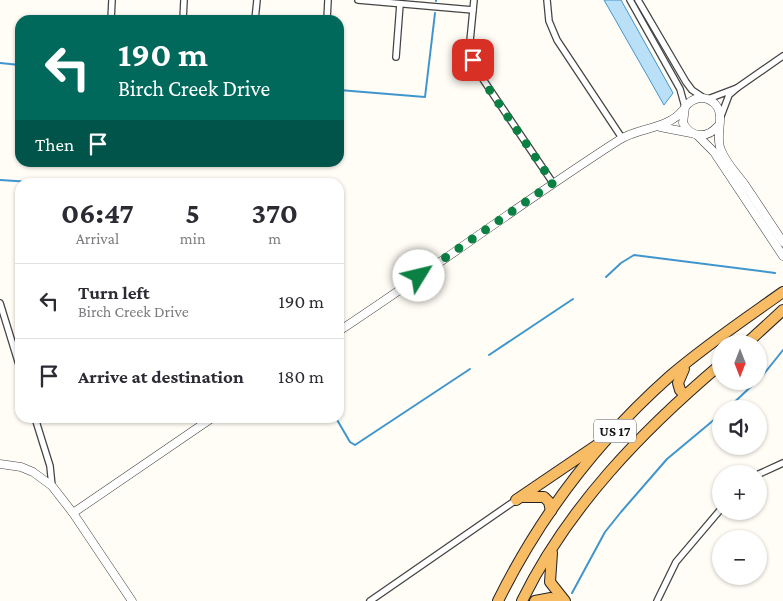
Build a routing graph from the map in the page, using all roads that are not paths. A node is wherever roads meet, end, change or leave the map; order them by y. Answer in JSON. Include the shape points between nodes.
{"nodes":[{"id":1,"x":112,"y":0,"type":"edge"},
{"id":2,"x":184,"y":0,"type":"edge"},
{"id":3,"x":256,"y":0,"type":"edge"},
{"id":4,"x":328,"y":0,"type":"edge"},
{"id":5,"x":358,"y":0,"type":"edge"},
{"id":6,"x":474,"y":0,"type":"edge"},
{"id":7,"x":547,"y":0,"type":"edge"},
{"id":8,"x":630,"y":0,"type":"edge"},
{"id":9,"x":638,"y":0,"type":"edge"},
{"id":10,"x":400,"y":4,"type":"junction"},
{"id":11,"x":473,"y":10,"type":"junction"},
{"id":12,"x":111,"y":15,"type":"edge"},
{"id":13,"x":183,"y":15,"type":"edge"},
{"id":14,"x":255,"y":15,"type":"edge"},
{"id":15,"x":327,"y":15,"type":"edge"},
{"id":16,"x":783,"y":56,"type":"edge"},
{"id":17,"x":396,"y":57,"type":"dead end"},
{"id":18,"x":737,"y":88,"type":"junction"},
{"id":19,"x":706,"y":98,"type":"junction"},
{"id":20,"x":684,"y":109,"type":"junction"},
{"id":21,"x":719,"y":123,"type":"junction"},
{"id":22,"x":653,"y":127,"type":"junction"},
{"id":23,"x":694,"y":134,"type":"junction"},
{"id":24,"x":622,"y":138,"type":"junction"},
{"id":25,"x":553,"y":183,"type":"junction"},
{"id":26,"x":783,"y":242,"type":"edge"},
{"id":27,"x":783,"y":256,"type":"edge"},
{"id":28,"x":783,"y":292,"type":"edge"},
{"id":29,"x":0,"y":303,"type":"edge"},
{"id":30,"x":783,"y":310,"type":"edge"},
{"id":31,"x":783,"y":317,"type":"edge"},
{"id":32,"x":344,"y":328,"type":"edge"},
{"id":33,"x":756,"y":335,"type":"edge"},
{"id":34,"x":758,"y":335,"type":"edge"},
{"id":35,"x":15,"y":352,"type":"edge"},
{"id":36,"x":690,"y":360,"type":"junction"},
{"id":37,"x":712,"y":372,"type":"edge"},
{"id":38,"x":685,"y":395,"type":"junction"},
{"id":39,"x":37,"y":423,"type":"edge"},
{"id":40,"x":205,"y":423,"type":"edge"},
{"id":41,"x":614,"y":432,"type":"junction"},
{"id":42,"x":783,"y":463,"type":"edge"},
{"id":43,"x":0,"y":464,"type":"edge"},
{"id":44,"x":767,"y":470,"type":"edge"},
{"id":45,"x":52,"y":486,"type":"junction"},
{"id":46,"x":516,"y":500,"type":"junction"},
{"id":47,"x":551,"y":511,"type":"junction"},
{"id":48,"x":73,"y":513,"type":"junction"},
{"id":49,"x":712,"y":520,"type":"edge"},
{"id":50,"x":553,"y":548,"type":"junction"},
{"id":51,"x":132,"y":601,"type":"edge"},
{"id":52,"x":370,"y":601,"type":"edge"},
{"id":53,"x":498,"y":601,"type":"edge"},
{"id":54,"x":522,"y":601,"type":"edge"},
{"id":55,"x":535,"y":601,"type":"edge"},
{"id":56,"x":564,"y":601,"type":"edge"},
{"id":57,"x":657,"y":601,"type":"edge"}],
"edges":[{"from":1,"to":12,"type":"street"},
{"from":2,"to":13,"type":"street"},
{"from":3,"to":14,"type":"street"},
{"from":4,"to":15,"type":"street"},
{"from":5,"to":10,"type":"street"},
{"from":6,"to":11,"type":"street"},
{"from":7,"to":24,"type":"street","via":[[549,22],[556,40]]},
{"from":8,"to":20,"type":"street","via":[[680,89]]},
{"from":9,"to":19,"type":"street","via":[[686,82]]},
{"from":10,"to":11,"type":"street"},
{"from":10,"to":17,"type":"street"},
{"from":11,"to":25,"type":"street","via":[[470,41],[476,69]]},
{"from":16,"to":18,"type":"street"},
{"from":18,"to":19,"type":"street"},
{"from":18,"to":21,"type":"street","via":[[729,95]]},
{"from":19,"to":20,"type":"street","via":[[693,100]]},
{"from":19,"to":21,"type":"street","via":[[719,110]]},
{"from":20,"to":22,"type":"street","via":[[665,124]]},
{"from":20,"to":23,"type":"street","via":[[683,123]]},
{"from":21,"to":23,"type":"street","via":[[709,134]]},
{"from":21,"to":26,"type":"street","via":[[720,150]]},
{"from":22,"to":23,"type":"street"},
{"from":22,"to":24,"type":"street"},
{"from":23,"to":27,"type":"street","via":[[714,152]]},
{"from":24,"to":25,"type":"street"},
{"from":25,"to":32,"type":"street"},
{"from":28,"to":36,"type":"highway","number":"US 17"},
{"from":29,"to":35,"type":"street"},
{"from":30,"to":33,"type":"highway"},
{"from":31,"to":34,"type":"highway"},
{"from":36,"to":38,"type":"highway","via":[[678,380]]},
{"from":36,"to":41,"type":"highway","number":"US 17"},
{"from":37,"to":38,"type":"highway","number":"US 17"},
{"from":38,"to":50,"type":"highway","number":"US 17","via":[[623,456]]},
{"from":39,"to":45,"type":"street","via":[[50,466]]},
{"from":40,"to":48,"type":"street"},
{"from":41,"to":46,"type":"highway"},
{"from":41,"to":47,"type":"highway","number":"US 17"},
{"from":42,"to":44,"type":"street"},
{"from":43,"to":45,"type":"street","via":[[33,472]]},
{"from":45,"to":48,"type":"street"},
{"from":46,"to":47,"type":"highway","via":[[544,497]]},
{"from":46,"to":52,"type":"street"},
{"from":47,"to":53,"type":"highway","number":"US 17"},
{"from":48,"to":51,"type":"street"},
{"from":49,"to":57,"type":"street","via":[[676,562]]},
{"from":50,"to":54,"type":"highway","number":"US 17"},
{"from":50,"to":56,"type":"highway","via":[[550,582]]},
{"from":55,"to":56,"type":"highway","via":[[551,598]]}]}
